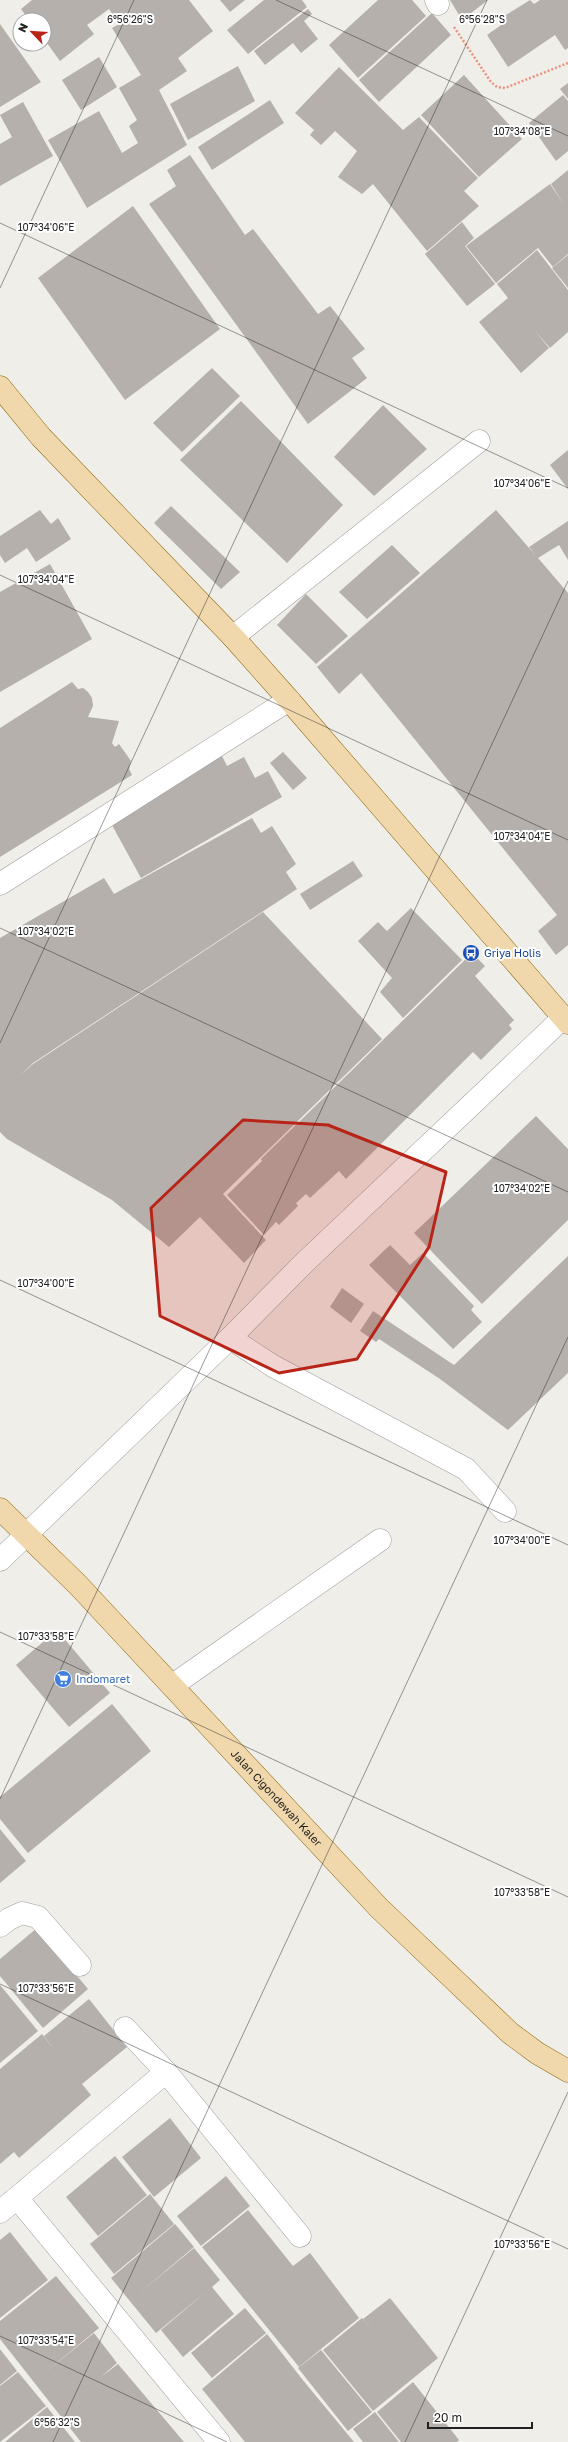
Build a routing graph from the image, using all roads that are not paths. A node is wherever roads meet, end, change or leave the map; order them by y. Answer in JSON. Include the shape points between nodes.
{"nodes":[{"id":1,"x":0,"y":387,"type":"edge"},
{"id":2,"x":479,"y":440,"type":"dead end"},
{"id":3,"x":233,"y":637,"type":"junction"},
{"id":4,"x":289,"y":700,"type":"junction"},
{"id":5,"x":0,"y":884,"type":"edge"},
{"id":6,"x":566,"y":1020,"type":"edge"},
{"id":7,"x":230,"y":1338,"type":"junction"},
{"id":8,"x":0,"y":1509,"type":"edge"},
{"id":9,"x":505,"y":1511,"type":"dead end"},
{"id":10,"x":27,"y":1533,"type":"junction"},
{"id":11,"x":380,"y":1540,"type":"dead end"},
{"id":12,"x":0,"y":1560,"type":"edge"},
{"id":13,"x":173,"y":1685,"type":"junction"},
{"id":14,"x":0,"y":1926,"type":"edge"},
{"id":15,"x":80,"y":1965,"type":"dead end"},
{"id":16,"x":126,"y":2028,"type":"dead end"},
{"id":17,"x":568,"y":2071,"type":"edge"},
{"id":18,"x":166,"y":2072,"type":"junction"},
{"id":19,"x":17,"y":2198,"type":"junction"},
{"id":20,"x":0,"y":2212,"type":"edge"},
{"id":21,"x":300,"y":2236,"type":"dead end"},
{"id":22,"x":219,"y":2442,"type":"edge"}],
"edges":[{"from":1,"to":3,"type":"main road","via":[[41,437]]},
{"from":2,"to":3,"type":"street"},
{"from":3,"to":4,"type":"main road"},
{"from":4,"to":5,"type":"street"},
{"from":4,"to":6,"type":"main road"},
{"from":6,"to":7,"type":"street","via":[[304,1263]]},
{"from":7,"to":9,"type":"street","via":[[273,1366],[466,1470]]},
{"from":7,"to":10,"type":"street"},
{"from":8,"to":10,"type":"main road","name":"Jalan Cigondewah Kaler"},
{"from":10,"to":12,"type":"street"},
{"from":10,"to":13,"type":"main road","name":"Jalan Cigondewah Kaler"},
{"from":11,"to":13,"type":"street"},
{"from":13,"to":17,"type":"main road","name":"Jalan Cigondewah Kaler","via":[[379,1908],[510,2033]]},
{"from":14,"to":15,"type":"street","via":[[22,1913],[38,1918]]},
{"from":16,"to":18,"type":"street"},
{"from":18,"to":19,"type":"street"},
{"from":18,"to":21,"type":"street"},
{"from":19,"to":20,"type":"street"},
{"from":19,"to":22,"type":"street"}]}
